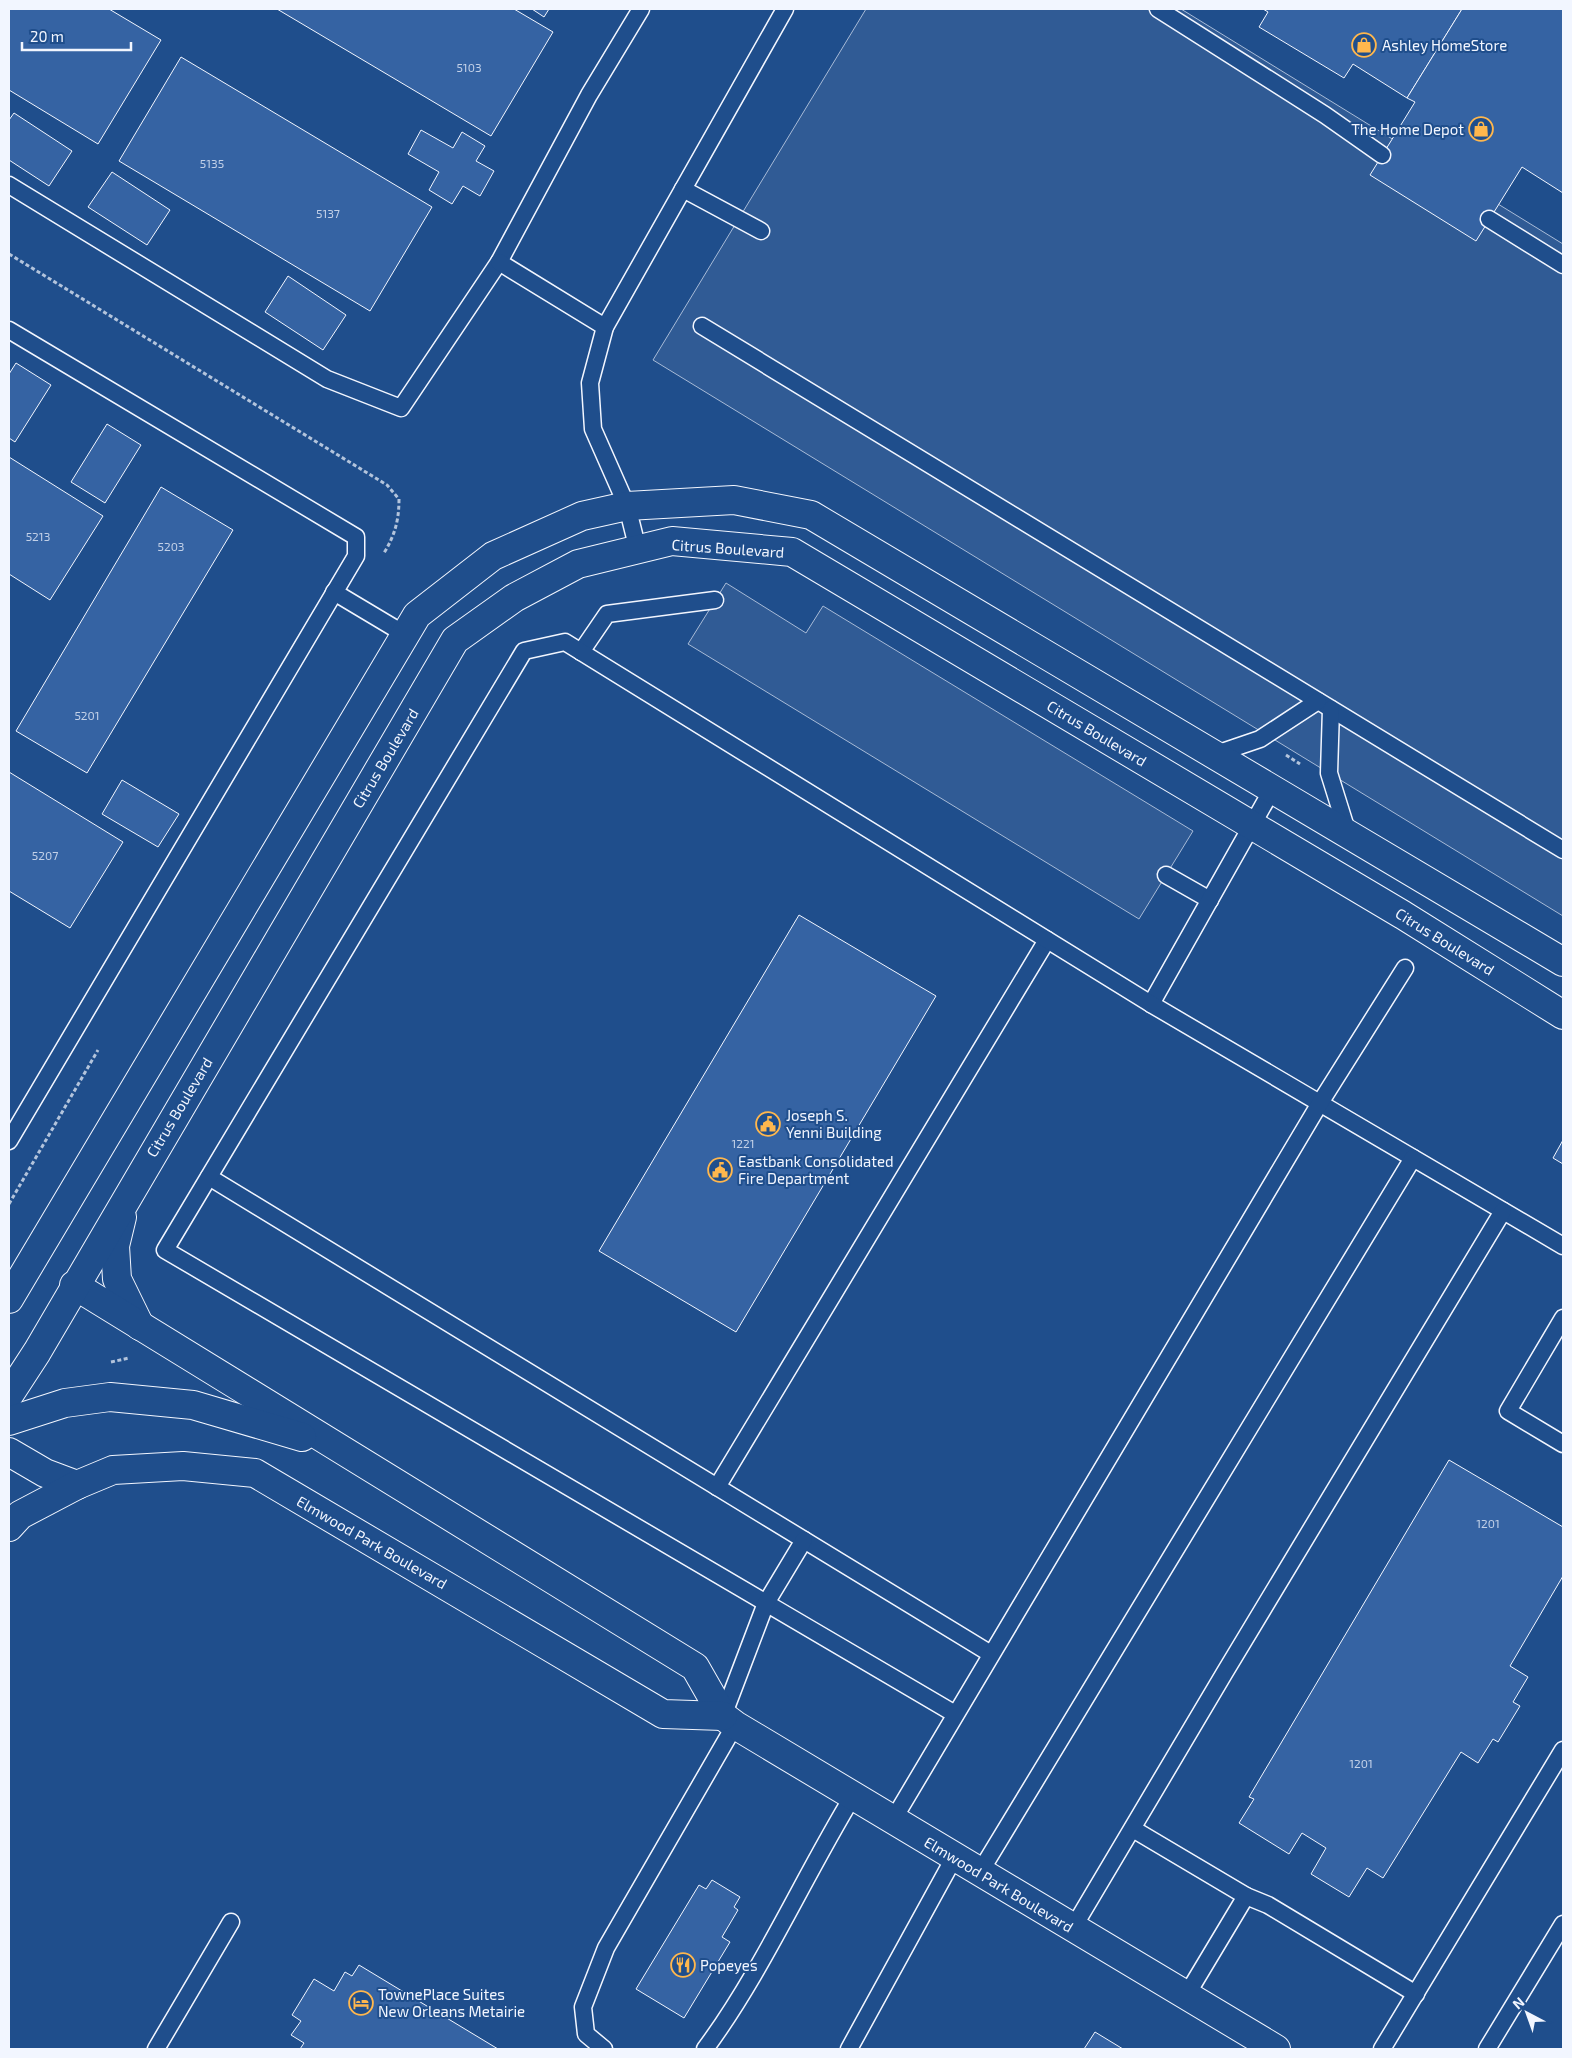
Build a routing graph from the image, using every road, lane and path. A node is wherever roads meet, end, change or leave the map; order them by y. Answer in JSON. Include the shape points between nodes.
{"nodes":[{"id":1,"x":642,"y":9,"type":"edge"},
{"id":2,"x":785,"y":9,"type":"edge"},
{"id":3,"x":1158,"y":9,"type":"edge"},
{"id":4,"x":1382,"y":155,"type":"dead end"},
{"id":5,"x":9,"y":186,"type":"edge"},
{"id":6,"x":683,"y":189,"type":"junction"},
{"id":7,"x":1489,"y":219,"type":"dead end"},
{"id":8,"x":761,"y":231,"type":"dead end"},
{"id":9,"x":9,"y":254,"type":"edge"},
{"id":10,"x":499,"y":262,"type":"junction"},
{"id":11,"x":1563,"y":265,"type":"edge"},
{"id":12,"x":702,"y":326,"type":"dead end"},
{"id":13,"x":605,"y":327,"type":"junction"},
{"id":14,"x":9,"y":330,"type":"edge"},
{"id":15,"x":387,"y":485,"type":"dead end"},
{"id":16,"x":626,"y":506,"type":"junction"},
{"id":17,"x":638,"y":550,"type":"junction"},
{"id":18,"x":334,"y":592,"type":"junction"},
{"id":19,"x":715,"y":600,"type":"dead end"},
{"id":20,"x":406,"y":635,"type":"junction"},
{"id":21,"x":581,"y":652,"type":"junction"},
{"id":22,"x":1324,"y":705,"type":"junction"},
{"id":23,"x":1216,"y":754,"type":"junction"},
{"id":24,"x":1273,"y":788,"type":"junction"},
{"id":25,"x":1252,"y":826,"type":"junction"},
{"id":26,"x":1348,"y":834,"type":"junction"},
{"id":27,"x":1563,"y":850,"type":"edge"},
{"id":28,"x":1166,"y":875,"type":"dead end"},
{"id":29,"x":1210,"y":900,"type":"junction"},
{"id":30,"x":1047,"y":940,"type":"junction"},
{"id":31,"x":1563,"y":962,"type":"edge"},
{"id":32,"x":1405,"y":968,"type":"dead end"},
{"id":33,"x":1151,"y":1004,"type":"junction"},
{"id":34,"x":1563,"y":1015,"type":"edge"},
{"id":35,"x":1320,"y":1103,"type":"junction"},
{"id":36,"x":9,"y":1141,"type":"edge"},
{"id":37,"x":1412,"y":1158,"type":"junction"},
{"id":38,"x":209,"y":1177,"type":"junction"},
{"id":39,"x":126,"y":1198,"type":"junction"},
{"id":40,"x":1503,"y":1211,"type":"junction"},
{"id":41,"x":1563,"y":1246,"type":"edge"},
{"id":42,"x":74,"y":1286,"type":"junction"},
{"id":43,"x":9,"y":1299,"type":"edge"},
{"id":44,"x":1563,"y":1318,"type":"edge"},
{"id":45,"x":140,"y":1326,"type":"junction"},
{"id":46,"x":9,"y":1394,"type":"edge"},
{"id":47,"x":9,"y":1421,"type":"edge"},
{"id":48,"x":1563,"y":1444,"type":"edge"},
{"id":49,"x":332,"y":1446,"type":"junction"},
{"id":50,"x":9,"y":1452,"type":"edge"},
{"id":51,"x":77,"y":1485,"type":"junction"},
{"id":52,"x":717,"y":1487,"type":"junction"},
{"id":53,"x":9,"y":1526,"type":"edge"},
{"id":54,"x":804,"y":1540,"type":"junction"},
{"id":55,"x":766,"y":1603,"type":"junction"},
{"id":56,"x":991,"y":1654,"type":"junction"},
{"id":57,"x":955,"y":1714,"type":"junction"},
{"id":58,"x":729,"y":1720,"type":"junction"},
{"id":59,"x":1563,"y":1750,"type":"edge"},
{"id":60,"x":853,"y":1796,"type":"junction"},
{"id":61,"x":893,"y":1820,"type":"junction"},
{"id":62,"x":1133,"y":1829,"type":"junction"},
{"id":63,"x":954,"y":1858,"type":"junction"},
{"id":64,"x":980,"y":1872,"type":"junction"},
{"id":65,"x":1246,"y":1896,"type":"junction"},
{"id":66,"x":232,"y":1922,"type":"dead end"},
{"id":67,"x":1073,"y":1928,"type":"junction"},
{"id":68,"x":1562,"y":1931,"type":"edge"},
{"id":69,"x":1416,"y":1994,"type":"junction"},
{"id":70,"x":1186,"y":1996,"type":"junction"},
{"id":71,"x":156,"y":2049,"type":"edge"},
{"id":72,"x":604,"y":2049,"type":"edge"},
{"id":73,"x":705,"y":2049,"type":"edge"},
{"id":74,"x":850,"y":2049,"type":"edge"},
{"id":75,"x":1276,"y":2049,"type":"edge"},
{"id":76,"x":1382,"y":2049,"type":"edge"},
{"id":77,"x":1487,"y":2049,"type":"edge"}],
"edges":[{"from":1,"to":10,"type":"lane","via":[[590,95]]},
{"from":2,"to":6,"type":"lane"},
{"from":3,"to":4,"type":"lane","via":[[1326,115]]},
{"from":5,"to":10,"type":"lane","via":[[327,379],[401,408]]},
{"from":6,"to":8,"type":"lane"},
{"from":6,"to":13,"type":"lane"},
{"from":7,"to":11,"type":"lane"},
{"from":9,"to":15,"type":"path"},
{"from":10,"to":13,"type":"lane"},
{"from":12,"to":22,"type":"lane"},
{"from":13,"to":16,"type":"lane","via":[[590,382],[593,429]]},
{"from":14,"to":18,"type":"lane","via":[[356,537],[356,556]]},
{"from":16,"to":17,"type":"lane"},
{"from":16,"to":20,"type":"street","via":[[582,516],[493,556],[417,616]]},
{"from":16,"to":23,"type":"street","via":[[734,500],[811,515]]},
{"from":17,"to":25,"type":"street","name":"Citrus Boulevard","via":[[672,542],[792,552]]},
{"from":17,"to":39,"type":"street","name":"Citrus Boulevard","via":[[578,564],[514,598],[455,640]]},
{"from":18,"to":20,"type":"lane"},
{"from":18,"to":36,"type":"lane"},
{"from":19,"to":21,"type":"lane","via":[[607,614]]},
{"from":20,"to":43,"type":"street"},
{"from":21,"to":30,"type":"lane"},
{"from":21,"to":38,"type":"lane","via":[[565,642],[524,651]]},
{"from":22,"to":23,"type":"lane","via":[[1260,739]]},
{"from":22,"to":26,"type":"lane","via":[[1329,773]]},
{"from":22,"to":27,"type":"lane"},
{"from":23,"to":24,"type":"street"},
{"from":24,"to":25,"type":"lane"},
{"from":24,"to":26,"type":"street"},
{"from":25,"to":29,"type":"lane"},
{"from":25,"to":34,"type":"street","name":"Citrus Boulevard"},
{"from":26,"to":31,"type":"street"},
{"from":28,"to":29,"type":"lane"},
{"from":29,"to":33,"type":"lane"},
{"from":30,"to":33,"type":"lane"},
{"from":30,"to":52,"type":"lane"},
{"from":32,"to":35,"type":"lane"},
{"from":33,"to":35,"type":"lane"},
{"from":35,"to":37,"type":"lane"},
{"from":35,"to":56,"type":"lane"},
{"from":37,"to":40,"type":"lane"},
{"from":37,"to":64,"type":"lane"},
{"from":38,"to":52,"type":"lane"},
{"from":38,"to":55,"type":"lane","via":[[165,1250]]},
{"from":39,"to":42,"type":"street","name":"Citrus Boulevard"},
{"from":39,"to":45,"type":"street","via":[[116,1246],[117,1279]]},
{"from":40,"to":41,"type":"lane"},
{"from":40,"to":62,"type":"lane"},
{"from":42,"to":45,"type":"street","name":"Elmwood Park Boulevard"},
{"from":42,"to":46,"type":"street","name":"Citrus Boulevard"},
{"from":44,"to":48,"type":"lane","via":[[1508,1411]]},
{"from":45,"to":49,"type":"street","name":"Elmwood Park Boulevard"},
{"from":47,"to":49,"type":"street","name":"Elmwood Park Boulevard","via":[[65,1404],[110,1397],[193,1405]]},
{"from":49,"to":58,"type":"street","name":"Elmwood Park Boulevard","via":[[695,1668]]},
{"from":50,"to":51,"type":"street","via":[[45,1474]]},
{"from":51,"to":53,"type":"street","name":"Elmwood Park Boulevard","via":[[20,1514]]},
{"from":51,"to":58,"type":"street","name":"Elmwood Park Boulevard","via":[[113,1470],[183,1466],[255,1473],[663,1714]]},
{"from":52,"to":54,"type":"lane"},
{"from":54,"to":55,"type":"lane"},
{"from":54,"to":56,"type":"lane"},
{"from":55,"to":57,"type":"lane"},
{"from":55,"to":58,"type":"lane"},
{"from":56,"to":57,"type":"lane"},
{"from":57,"to":61,"type":"lane"},
{"from":58,"to":60,"type":"street","name":"Elmwood Park Boulevard"},
{"from":58,"to":72,"type":"lane","via":[[606,1948],[583,2006],[586,2034]]},
{"from":59,"to":69,"type":"lane"},
{"from":60,"to":61,"type":"street","name":"Elmwood Park Boulevard"},
{"from":60,"to":73,"type":"lane","via":[[731,2014]]},
{"from":61,"to":63,"type":"street","name":"Elmwood Park Boulevard"},
{"from":62,"to":65,"type":"lane"},
{"from":62,"to":67,"type":"lane"},
{"from":63,"to":64,"type":"street","name":"Elmwood Park Boulevard"},
{"from":63,"to":74,"type":"lane"},
{"from":64,"to":67,"type":"street","name":"Elmwood Park Boulevard"},
{"from":65,"to":69,"type":"lane","via":[[1268,1905]]},
{"from":65,"to":70,"type":"lane"},
{"from":66,"to":71,"type":"lane"},
{"from":67,"to":70,"type":"street","name":"Elmwood Park Boulevard"},
{"from":68,"to":77,"type":"lane"},
{"from":69,"to":76,"type":"lane"},
{"from":70,"to":75,"type":"street","name":"Elmwood Park Boulevard"}]}
